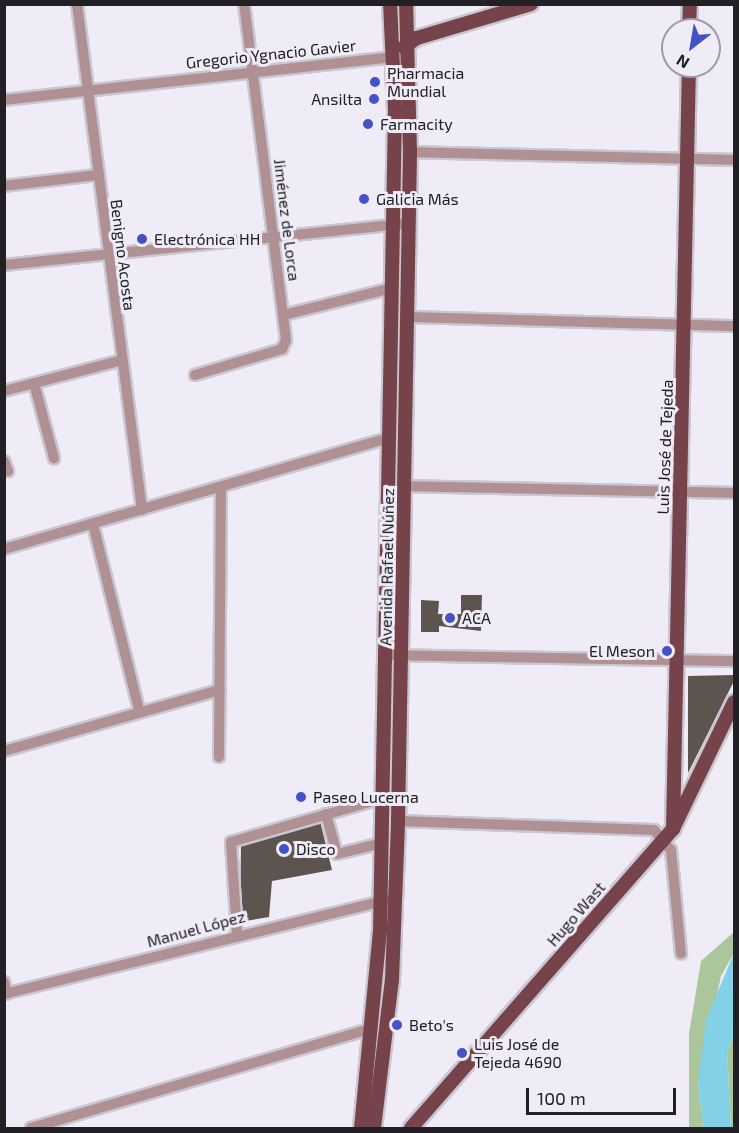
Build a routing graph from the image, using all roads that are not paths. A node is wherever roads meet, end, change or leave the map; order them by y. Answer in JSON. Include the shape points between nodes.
{"nodes":[{"id":1,"x":77,"y":4,"type":"edge"},
{"id":2,"x":244,"y":4,"type":"edge"},
{"id":3,"x":390,"y":4,"type":"edge"},
{"id":4,"x":406,"y":4,"type":"edge"},
{"id":5,"x":531,"y":4,"type":"edge"},
{"id":6,"x":409,"y":42,"type":"junction"},
{"id":7,"x":394,"y":57,"type":"junction"},
{"id":8,"x":253,"y":73,"type":"junction"},
{"id":9,"x":689,"y":78,"type":"edge"},
{"id":10,"x":88,"y":91,"type":"junction"},
{"id":11,"x":4,"y":100,"type":"edge"},
{"id":12,"x":410,"y":152,"type":"junction"},
{"id":13,"x":687,"y":159,"type":"junction"},
{"id":14,"x":735,"y":160,"type":"edge"},
{"id":15,"x":98,"y":175,"type":"junction"},
{"id":16,"x":4,"y":186,"type":"edge"},
{"id":17,"x":400,"y":223,"type":"junction"},
{"id":18,"x":273,"y":235,"type":"junction"},
{"id":19,"x":108,"y":255,"type":"junction"},
{"id":20,"x":4,"y":265,"type":"edge"},
{"id":21,"x":392,"y":288,"type":"junction"},
{"id":22,"x":284,"y":315,"type":"junction"},
{"id":23,"x":406,"y":317,"type":"junction"},
{"id":24,"x":685,"y":326,"type":"junction"},
{"id":25,"x":735,"y":326,"type":"edge"},
{"id":26,"x":122,"y":360,"type":"junction"},
{"id":27,"x":195,"y":375,"type":"dead end"},
{"id":28,"x":34,"y":383,"type":"junction"},
{"id":29,"x":4,"y":391,"type":"edge"},
{"id":30,"x":389,"y":438,"type":"junction"},
{"id":31,"x":54,"y":458,"type":"dead end"},
{"id":32,"x":404,"y":486,"type":"junction"},
{"id":33,"x":221,"y":487,"type":"junction"},
{"id":34,"x":735,"y":493,"type":"edge"},
{"id":35,"x":680,"y":494,"type":"junction"},
{"id":36,"x":142,"y":510,"type":"junction"},
{"id":37,"x":93,"y":524,"type":"junction"},
{"id":38,"x":4,"y":549,"type":"edge"},
{"id":39,"x":402,"y":654,"type":"junction"},
{"id":40,"x":386,"y":655,"type":"junction"},
{"id":41,"x":675,"y":657,"type":"junction"},
{"id":42,"x":735,"y":661,"type":"edge"},
{"id":43,"x":220,"y":690,"type":"junction"},
{"id":44,"x":735,"y":702,"type":"edge"},
{"id":45,"x":139,"y":710,"type":"junction"},
{"id":46,"x":4,"y":751,"type":"edge"},
{"id":47,"x":219,"y":757,"type":"dead end"},
{"id":48,"x":383,"y":798,"type":"junction"},
{"id":49,"x":326,"y":814,"type":"junction"},
{"id":50,"x":398,"y":821,"type":"junction"},
{"id":51,"x":669,"y":834,"type":"junction"},
{"id":52,"x":382,"y":843,"type":"junction"},
{"id":53,"x":381,"y":899,"type":"junction"},
{"id":54,"x":396,"y":900,"type":"junction"},
{"id":55,"x":237,"y":933,"type":"junction"},
{"id":56,"x":681,"y":954,"type":"dead end"},
{"id":57,"x":4,"y":982,"type":"edge"},
{"id":58,"x":6,"y":994,"type":"edge"},
{"id":59,"x":372,"y":1028,"type":"junction"},
{"id":60,"x":66,"y":1124,"type":"edge"},
{"id":61,"x":31,"y":1128,"type":"edge"},
{"id":62,"x":361,"y":1128,"type":"edge"},
{"id":63,"x":374,"y":1128,"type":"edge"},
{"id":64,"x":411,"y":1128,"type":"edge"}],
"edges":[{"from":1,"to":10,"type":"street","name":"Benigno Acosta"},
{"from":2,"to":8,"type":"street","name":"Jiménez de Lorca"},
{"from":3,"to":7,"type":"main road","name":"Avenida Rafael Núñez"},
{"from":4,"to":6,"type":"main road","name":"Avenida Rafael Núñez"},
{"from":5,"to":6,"type":"main road"},
{"from":6,"to":7,"type":"main road"},
{"from":6,"to":12,"type":"main road","name":"Avenida Rafael Núñez"},
{"from":7,"to":8,"type":"street","name":"Gregorio Ygnacio Gavier"},
{"from":7,"to":17,"type":"main road","name":"Avenida Rafael Núñez"},
{"from":8,"to":10,"type":"street","name":"Gregorio Ygnacio Gavier"},
{"from":8,"to":18,"type":"street","name":"Jiménez de Lorca"},
{"from":9,"to":13,"type":"main road","name":"Luis José de Tejeda"},
{"from":10,"to":11,"type":"street","name":"Gregorio Ygnacio Gavier"},
{"from":10,"to":15,"type":"street","name":"Benigno Acosta"},
{"from":12,"to":13,"type":"street"},
{"from":12,"to":17,"type":"main road","name":"Avenida Rafael Núñez"},
{"from":13,"to":14,"type":"street"},
{"from":13,"to":24,"type":"main road","name":"Luis José de Tejeda"},
{"from":15,"to":16,"type":"street"},
{"from":15,"to":19,"type":"street","name":"Benigno Acosta"},
{"from":17,"to":18,"type":"street"},
{"from":17,"to":21,"type":"main road","name":"Avenida Rafael Núñez"},
{"from":17,"to":23,"type":"main road","name":"Avenida Rafael Núñez"},
{"from":18,"to":19,"type":"street"},
{"from":18,"to":22,"type":"street","name":"Jiménez de Lorca"},
{"from":19,"to":20,"type":"street"},
{"from":19,"to":26,"type":"street","name":"Benigno Acosta"},
{"from":21,"to":22,"type":"street"},
{"from":21,"to":30,"type":"main road","name":"Avenida Rafael Núñez"},
{"from":22,"to":27,"type":"street","name":"Jiménez de Lorca","via":[[282,349]]},
{"from":23,"to":24,"type":"street"},
{"from":23,"to":32,"type":"main road","name":"Avenida Rafael Núñez"},
{"from":24,"to":25,"type":"street"},
{"from":24,"to":35,"type":"main road","name":"Luis José de Tejeda"},
{"from":26,"to":28,"type":"street"},
{"from":26,"to":36,"type":"street","name":"Benigno Acosta"},
{"from":28,"to":29,"type":"street"},
{"from":28,"to":31,"type":"street"},
{"from":30,"to":33,"type":"street"},
{"from":30,"to":40,"type":"main road","name":"Avenida Rafael Núñez"},
{"from":32,"to":35,"type":"street"},
{"from":32,"to":39,"type":"main road","name":"Avenida Rafael Núñez"},
{"from":33,"to":36,"type":"street"},
{"from":33,"to":43,"type":"street"},
{"from":34,"to":35,"type":"street"},
{"from":35,"to":41,"type":"main road","name":"Luis José de Tejeda"},
{"from":36,"to":37,"type":"street"},
{"from":37,"to":38,"type":"street"},
{"from":37,"to":45,"type":"street"},
{"from":39,"to":40,"type":"street"},
{"from":39,"to":41,"type":"street"},
{"from":39,"to":50,"type":"main road","name":"Avenida Rafael Núñez"},
{"from":40,"to":48,"type":"main road","name":"Avenida Rafael Núñez"},
{"from":41,"to":42,"type":"street"},
{"from":41,"to":51,"type":"main road","name":"Luis José de Tejeda"},
{"from":43,"to":45,"type":"street"},
{"from":43,"to":47,"type":"street"},
{"from":44,"to":51,"type":"main road","name":"Hugo Wast"},
{"from":45,"to":46,"type":"street"},
{"from":48,"to":49,"type":"street"},
{"from":48,"to":52,"type":"main road","name":"Avenida Rafael Núñez"},
{"from":49,"to":52,"type":"street","via":[[337,854]]},
{"from":49,"to":55,"type":"street","via":[[231,842]]},
{"from":50,"to":51,"type":"street","via":[[643,826]]},
{"from":50,"to":54,"type":"main road","name":"Avenida Rafael Núñez"},
{"from":51,"to":56,"type":"street","name":"Luis José de Tejeda"},
{"from":51,"to":64,"type":"main road","name":"Hugo Wast"},
{"from":52,"to":53,"type":"main road","name":"Avenida Rafael Núñez"},
{"from":53,"to":54,"type":"street","name":"Manuel López"},
{"from":53,"to":55,"type":"street","name":"Manuel López"},
{"from":53,"to":59,"type":"main road","name":"Avenida Rafael Núñez"},
{"from":54,"to":63,"type":"main road","name":"Avenida Rafael Núñez"},
{"from":55,"to":58,"type":"street","name":"Manuel López"},
{"from":57,"to":58,"type":"street"},
{"from":59,"to":60,"type":"street"},
{"from":59,"to":62,"type":"main road","name":"Avenida Rafael Núñez"},
{"from":60,"to":61,"type":"street"}]}
